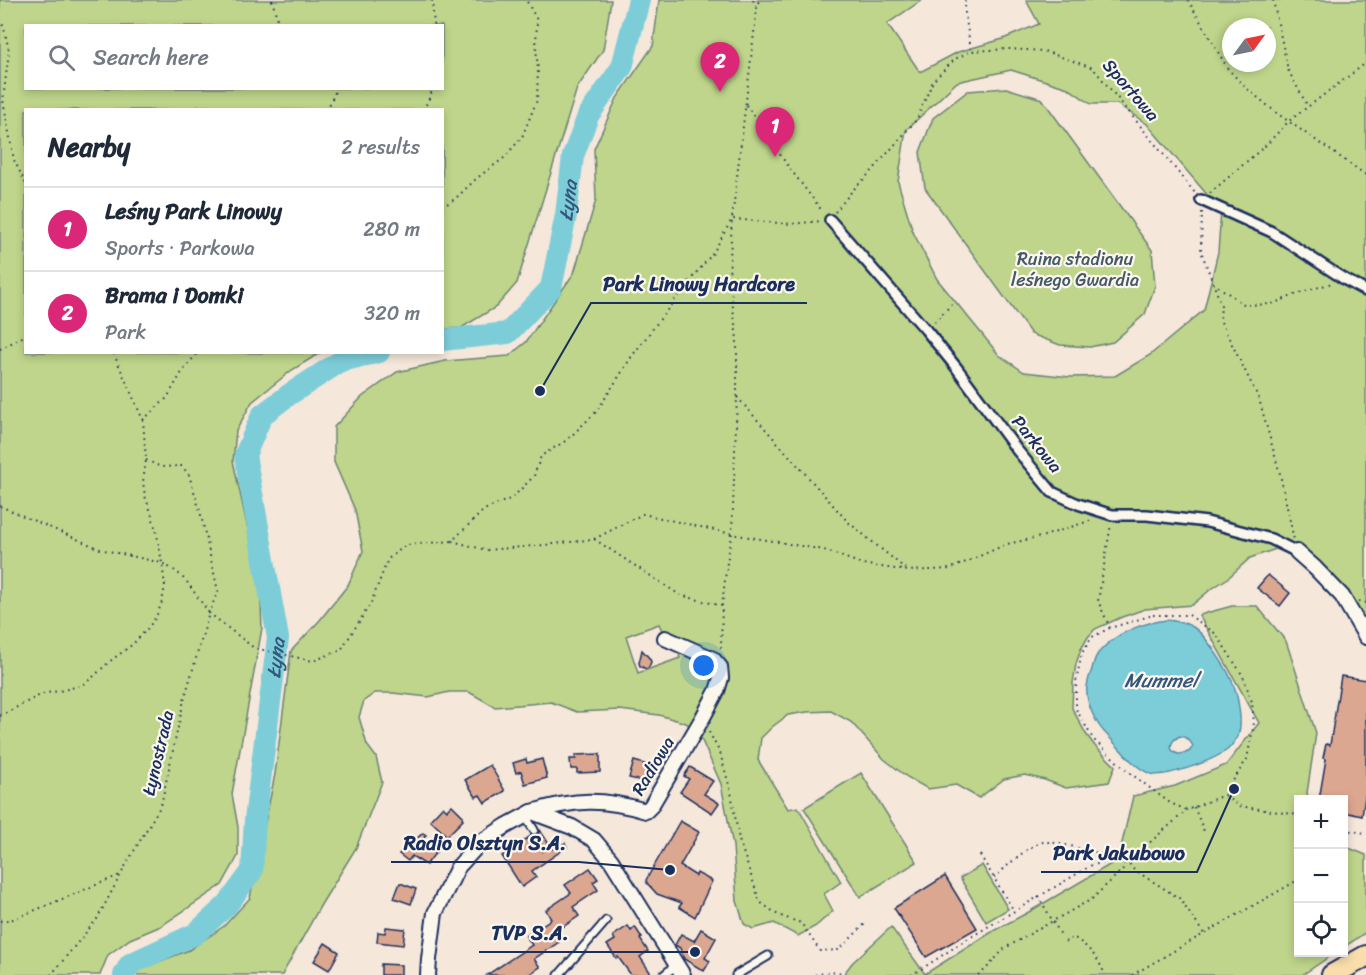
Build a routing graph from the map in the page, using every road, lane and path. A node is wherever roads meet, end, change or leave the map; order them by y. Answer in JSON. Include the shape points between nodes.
{"nodes":[{"id":1,"x":272,"y":0,"type":"edge"},
{"id":2,"x":432,"y":0,"type":"edge"},
{"id":3,"x":526,"y":0,"type":"edge"},
{"id":4,"x":753,"y":0,"type":"edge"},
{"id":5,"x":759,"y":0,"type":"edge"},
{"id":6,"x":965,"y":0,"type":"edge"},
{"id":7,"x":1188,"y":0,"type":"edge"},
{"id":8,"x":1273,"y":0,"type":"edge"},
{"id":9,"x":757,"y":8,"type":"junction"},
{"id":10,"x":0,"y":19,"type":"edge"},
{"id":11,"x":278,"y":24,"type":"edge"},
{"id":12,"x":434,"y":24,"type":"edge"},
{"id":13,"x":971,"y":51,"type":"junction"},
{"id":14,"x":1366,"y":63,"type":"edge"},
{"id":15,"x":336,"y":90,"type":"edge"},
{"id":16,"x":432,"y":90,"type":"edge"},
{"id":17,"x":746,"y":105,"type":"junction"},
{"id":18,"x":1308,"y":107,"type":"junction"},
{"id":19,"x":195,"y":108,"type":"edge"},
{"id":20,"x":209,"y":108,"type":"edge"},
{"id":21,"x":328,"y":108,"type":"edge"},
{"id":22,"x":424,"y":108,"type":"edge"},
{"id":23,"x":1289,"y":121,"type":"junction"},
{"id":24,"x":1366,"y":175,"type":"edge"},
{"id":25,"x":24,"y":180,"type":"edge"},
{"id":26,"x":1201,"y":200,"type":"junction"},
{"id":27,"x":444,"y":206,"type":"edge"},
{"id":28,"x":732,"y":219,"type":"junction"},
{"id":29,"x":830,"y":220,"type":"junction"},
{"id":30,"x":1344,"y":279,"type":"junction"},
{"id":31,"x":1213,"y":283,"type":"junction"},
{"id":32,"x":1366,"y":291,"type":"edge"},
{"id":33,"x":955,"y":301,"type":"dead end"},
{"id":34,"x":926,"y":330,"type":"junction"},
{"id":35,"x":24,"y":336,"type":"edge"},
{"id":36,"x":0,"y":349,"type":"edge"},
{"id":37,"x":114,"y":354,"type":"edge"},
{"id":38,"x":196,"y":354,"type":"edge"},
{"id":39,"x":737,"y":397,"type":"junction"},
{"id":40,"x":143,"y":420,"type":"junction"},
{"id":41,"x":146,"y":460,"type":"junction"},
{"id":42,"x":0,"y":506,"type":"edge"},
{"id":43,"x":1112,"y":515,"type":"junction"},
{"id":44,"x":732,"y":534,"type":"junction"},
{"id":45,"x":594,"y":539,"type":"junction"},
{"id":46,"x":452,"y":541,"type":"junction"},
{"id":47,"x":1297,"y":552,"type":"junction"},
{"id":48,"x":162,"y":563,"type":"junction"},
{"id":49,"x":908,"y":571,"type":"junction"},
{"id":50,"x":722,"y":606,"type":"junction"},
{"id":51,"x":209,"y":613,"type":"junction"},
{"id":52,"x":1110,"y":628,"type":"junction"},
{"id":53,"x":1366,"y":637,"type":"edge"},
{"id":54,"x":665,"y":638,"type":"dead end"},
{"id":55,"x":720,"y":667,"type":"junction"},
{"id":56,"x":0,"y":716,"type":"edge"},
{"id":57,"x":702,"y":719,"type":"junction"},
{"id":58,"x":1224,"y":795,"type":"junction"},
{"id":59,"x":1194,"y":807,"type":"junction"},
{"id":60,"x":1187,"y":810,"type":"junction"},
{"id":61,"x":528,"y":814,"type":"junction"},
{"id":62,"x":1294,"y":814,"type":"edge"},
{"id":63,"x":534,"y":830,"type":"dead end"},
{"id":64,"x":1204,"y":831,"type":"dead end"},
{"id":65,"x":1348,"y":831,"type":"edge"},
{"id":66,"x":1366,"y":833,"type":"edge"},
{"id":67,"x":980,"y":855,"type":"dead end"},
{"id":68,"x":1126,"y":859,"type":"junction"},
{"id":69,"x":1112,"y":861,"type":"junction"},
{"id":70,"x":120,"y":875,"type":"junction"},
{"id":71,"x":994,"y":878,"type":"junction"},
{"id":72,"x":1294,"y":883,"type":"edge"},
{"id":73,"x":1038,"y":896,"type":"junction"},
{"id":74,"x":1014,"y":911,"type":"junction"},
{"id":75,"x":0,"y":921,"type":"edge"},
{"id":76,"x":606,"y":921,"type":"dead end"},
{"id":77,"x":1053,"y":922,"type":"junction"},
{"id":78,"x":866,"y":923,"type":"dead end"},
{"id":79,"x":1204,"y":934,"type":"junction"},
{"id":80,"x":1061,"y":935,"type":"dead end"},
{"id":81,"x":1065,"y":942,"type":"dead end"},
{"id":82,"x":768,"y":956,"type":"dead end"},
{"id":83,"x":1366,"y":958,"type":"edge"},
{"id":84,"x":679,"y":970,"type":"edge"},
{"id":85,"x":985,"y":970,"type":"junction"},
{"id":86,"x":51,"y":975,"type":"edge"},
{"id":87,"x":428,"y":975,"type":"edge"},
{"id":88,"x":559,"y":975,"type":"edge"},
{"id":89,"x":664,"y":975,"type":"edge"},
{"id":90,"x":736,"y":975,"type":"edge"},
{"id":91,"x":815,"y":975,"type":"edge"},
{"id":92,"x":847,"y":975,"type":"edge"},
{"id":93,"x":911,"y":975,"type":"edge"},
{"id":94,"x":978,"y":975,"type":"edge"},
{"id":95,"x":987,"y":975,"type":"edge"},
{"id":96,"x":1105,"y":975,"type":"edge"},
{"id":97,"x":1132,"y":975,"type":"edge"},
{"id":98,"x":1332,"y":975,"type":"edge"},
{"id":99,"x":1348,"y":975,"type":"edge"}],
"edges":[{"from":1,"to":11,"type":"path"},
{"from":2,"to":12,"type":"path"},
{"from":3,"to":27,"type":"path","via":[[537,20],[537,100],[522,136],[504,158]]},
{"from":4,"to":9,"type":"path"},
{"from":5,"to":9,"type":"path"},
{"from":6,"to":13,"type":"path"},
{"from":7,"to":23,"type":"path","via":[[1228,69]]},
{"from":8,"to":18,"type":"path","via":[[1288,70]]},
{"from":9,"to":17,"type":"path"},
{"from":10,"to":25,"type":"path","via":[[9,51],[3,100],[14,160]]},
{"from":13,"to":26,"type":"path","name":"Sportowa","via":[[1044,51],[1093,68]]},
{"from":13,"to":29,"type":"path","via":[[955,59],[933,81],[917,119]]},
{"from":14,"to":18,"type":"path"},
{"from":15,"to":21,"type":"path"},
{"from":16,"to":22,"type":"path"},
{"from":17,"to":28,"type":"path"},
{"from":17,"to":29,"type":"path"},
{"from":18,"to":23,"type":"path"},
{"from":19,"to":20,"type":"path"},
{"from":23,"to":24,"type":"path"},
{"from":23,"to":26,"type":"path"},
{"from":26,"to":30,"type":"street","via":[[1272,232]]},
{"from":26,"to":31,"type":"path","via":[[1201,251]]},
{"from":28,"to":29,"type":"path","via":[[791,224]]},
{"from":28,"to":39,"type":"path","via":[[729,276],[737,339]]},
{"from":28,"to":46,"type":"path","via":[[714,253],[632,356],[597,411],[567,440],[541,456],[534,476],[512,498],[484,510]]},
{"from":29,"to":34,"type":"street","name":"Parkowa"},
{"from":30,"to":31,"type":"path","via":[[1272,304],[1245,305]]},
{"from":30,"to":32,"type":"street"},
{"from":31,"to":47,"type":"path","via":[[1221,304],[1220,320],[1258,399]]},
{"from":33,"to":34,"type":"path"},
{"from":34,"to":43,"type":"street","name":"Parkowa","via":[[1052,492]]},
{"from":35,"to":36,"type":"path"},
{"from":37,"to":40,"type":"path"},
{"from":38,"to":40,"type":"path","via":[[167,398]]},
{"from":39,"to":44,"type":"path"},
{"from":39,"to":49,"type":"path","via":[[848,522]]},
{"from":40,"to":41,"type":"path"},
{"from":41,"to":48,"type":"path","via":[[145,496]]},
{"from":41,"to":51,"type":"path","name":"Łynostrada","via":[[161,467],[182,466],[189,475],[218,591]]},
{"from":42,"to":48,"type":"path","via":[[99,549]]},
{"from":43,"to":47,"type":"street","name":"Parkowa","via":[[1207,522],[1270,539]]},
{"from":43,"to":49,"type":"path","via":[[1007,544],[950,568]]},
{"from":43,"to":52,"type":"path","via":[[1098,601]]},
{"from":44,"to":45,"type":"path","via":[[643,514]]},
{"from":44,"to":49,"type":"path","via":[[824,550],[862,564]]},
{"from":44,"to":50,"type":"path"},
{"from":45,"to":46,"type":"path","via":[[486,550]]},
{"from":45,"to":50,"type":"path","via":[[680,595]]},
{"from":46,"to":51,"type":"path","via":[[406,544],[388,559],[371,603],[341,650],[313,661],[254,648]]},
{"from":47,"to":53,"type":"street","name":"Parkowa","via":[[1342,596]]},
{"from":48,"to":51,"type":"path","via":[[182,577]]},
{"from":48,"to":56,"type":"path","via":[[162,603],[156,617],[133,644],[82,685],[42,693]]},
{"from":50,"to":55,"type":"path"},
{"from":51,"to":70,"type":"path","name":"Łynostrada","via":[[184,700],[161,805]]},
{"from":52,"to":58,"type":"path","via":[[1154,615],[1189,615],[1216,634],[1243,675],[1254,723],[1247,759]]},
{"from":52,"to":60,"type":"path","via":[[1092,638],[1082,653],[1076,709],[1093,739],[1126,770],[1170,803]]},
{"from":54,"to":55,"type":"street","via":[[713,658]]},
{"from":55,"to":57,"type":"street","name":"Radiowa","via":[[717,692]]},
{"from":57,"to":61,"type":"street","name":"Radiowa","via":[[646,811],[595,801],[557,804]]},
{"from":57,"to":78,"type":"path","via":[[720,753],[740,840],[760,902],[778,915],[801,922],[820,951],[839,950]]},
{"from":58,"to":59,"type":"path"},
{"from":58,"to":62,"type":"path","via":[[1239,806]]},
{"from":59,"to":60,"type":"path"},
{"from":59,"to":64,"type":"path"},
{"from":60,"to":68,"type":"path"},
{"from":61,"to":63,"type":"lane"},
{"from":61,"to":84,"type":"street","via":[[572,827],[594,840],[611,860]]},
{"from":61,"to":87,"type":"street","name":"Radiowa","via":[[482,842],[458,867],[435,913]]},
{"from":65,"to":66,"type":"path"},
{"from":67,"to":71,"type":"path"},
{"from":68,"to":69,"type":"path"},
{"from":68,"to":77,"type":"path","via":[[1123,869],[1092,900]]},
{"from":68,"to":79,"type":"path","via":[[1133,869],[1179,898]]},
{"from":69,"to":71,"type":"path","via":[[1098,853],[1042,842]]},
{"from":69,"to":73,"type":"path","via":[[1092,865]]},
{"from":70,"to":75,"type":"path","via":[[14,919]]},
{"from":70,"to":86,"type":"path","name":"Łynostrada","via":[[97,919]]},
{"from":71,"to":74,"type":"path"},
{"from":72,"to":79,"type":"path"},
{"from":73,"to":74,"type":"path"},
{"from":73,"to":77,"type":"path"},
{"from":74,"to":93,"type":"path"},
{"from":76,"to":88,"type":"lane"},
{"from":77,"to":80,"type":"path"},
{"from":77,"to":85,"type":"path","via":[[1005,948]]},
{"from":79,"to":97,"type":"path"},
{"from":81,"to":96,"type":"path","via":[[1073,937],[1084,944]]},
{"from":82,"to":90,"type":"lane"},
{"from":83,"to":98,"type":"main road"},
{"from":83,"to":99,"type":"main road"},
{"from":84,"to":89,"type":"lane"},
{"from":85,"to":94,"type":"path"},
{"from":85,"to":95,"type":"path"},
{"from":91,"to":92,"type":"path"}]}
